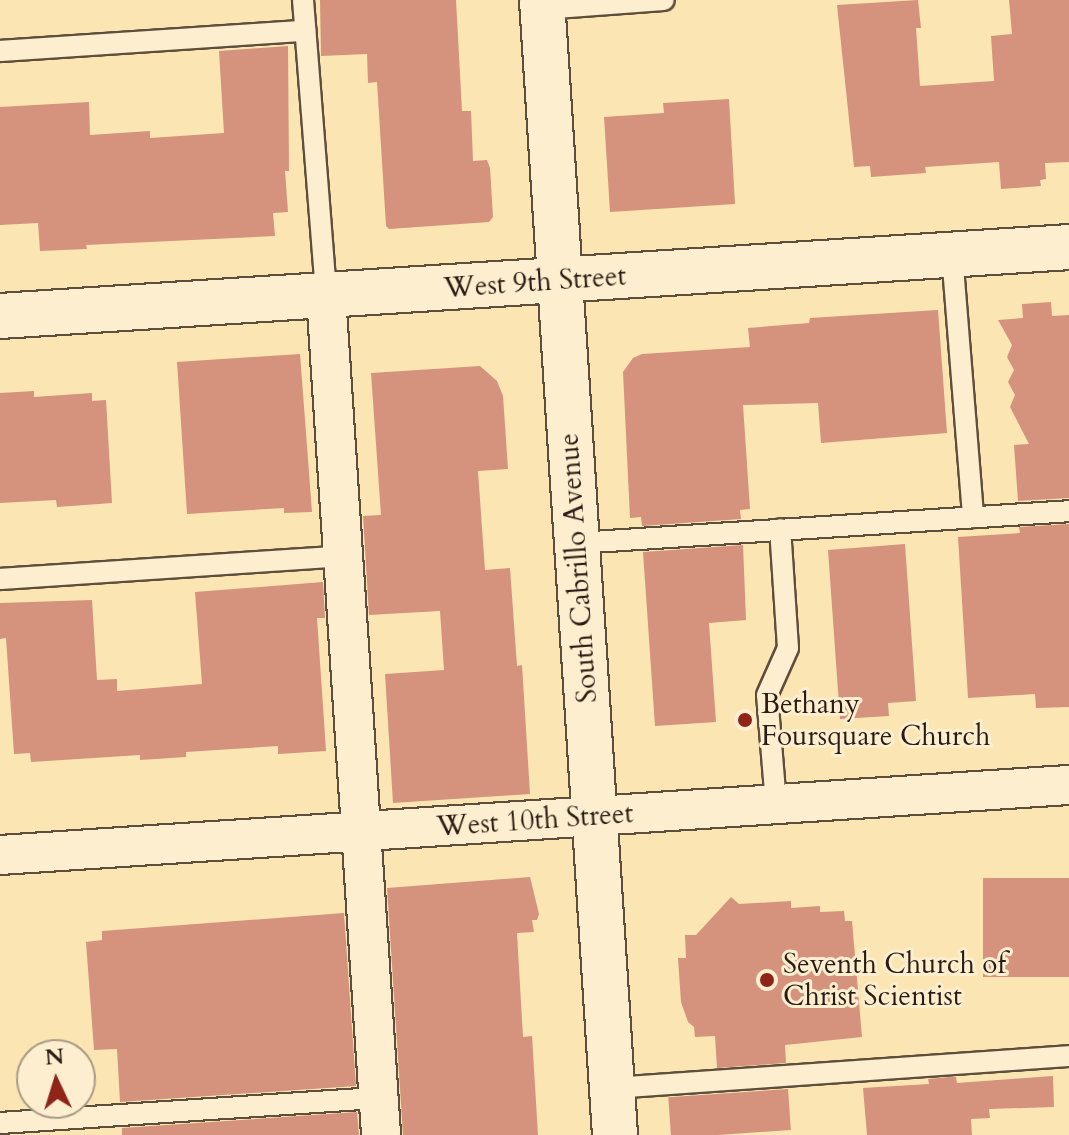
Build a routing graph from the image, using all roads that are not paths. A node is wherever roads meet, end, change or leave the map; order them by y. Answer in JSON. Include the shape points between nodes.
{"nodes":[{"id":1,"x":303,"y":0,"type":"edge"},
{"id":2,"x":664,"y":0,"type":"edge"},
{"id":3,"x":542,"y":5,"type":"edge"},
{"id":4,"x":305,"y":31,"type":"junction"},
{"id":5,"x":0,"y":51,"type":"edge"},
{"id":6,"x":1069,"y":247,"type":"edge"},
{"id":7,"x":952,"y":254,"type":"junction"},
{"id":8,"x":561,"y":280,"type":"junction"},
{"id":9,"x":326,"y":295,"type":"junction"},
{"id":10,"x":0,"y":316,"type":"edge"},
{"id":11,"x":1069,"y":511,"type":"edge"},
{"id":12,"x":973,"y":517,"type":"junction"},
{"id":13,"x":780,"y":529,"type":"junction"},
{"id":14,"x":577,"y":543,"type":"junction"},
{"id":15,"x":342,"y":556,"type":"junction"},
{"id":16,"x":0,"y":579,"type":"edge"},
{"id":17,"x":1069,"y":785,"type":"edge"},
{"id":18,"x":776,"y":804,"type":"junction"},
{"id":19,"x":594,"y":816,"type":"junction"},
{"id":20,"x":361,"y":831,"type":"junction"},
{"id":21,"x":0,"y":855,"type":"edge"},
{"id":22,"x":1069,"y":1056,"type":"edge"},
{"id":23,"x":612,"y":1088,"type":"junction"},
{"id":24,"x":380,"y":1117,"type":"edge"},
{"id":25,"x":0,"y":1123,"type":"edge"},
{"id":26,"x":615,"y":1135,"type":"edge"}],
"edges":[{"from":1,"to":4,"type":"lane"},
{"from":2,"to":3,"type":"lane"},
{"from":3,"to":8,"type":"street","name":"South Cabrillo Avenue"},
{"from":4,"to":5,"type":"lane"},
{"from":4,"to":9,"type":"lane"},
{"from":6,"to":7,"type":"street","name":"West 9th Street"},
{"from":7,"to":8,"type":"street","name":"West 9th Street"},
{"from":7,"to":12,"type":"lane"},
{"from":8,"to":9,"type":"street","name":"West 9th Street"},
{"from":8,"to":14,"type":"street","name":"South Cabrillo Avenue"},
{"from":9,"to":10,"type":"street","name":"West 9th Street"},
{"from":9,"to":15,"type":"street"},
{"from":11,"to":12,"type":"lane"},
{"from":12,"to":13,"type":"lane"},
{"from":13,"to":14,"type":"lane"},
{"from":13,"to":18,"type":"lane","via":[[788,648],[767,695]]},
{"from":14,"to":19,"type":"street","name":"South Cabrillo Avenue"},
{"from":15,"to":16,"type":"lane"},
{"from":15,"to":20,"type":"street"},
{"from":17,"to":18,"type":"street","name":"West 10th Street"},
{"from":18,"to":19,"type":"street","name":"West 10th Street"},
{"from":19,"to":20,"type":"street","name":"West 10th Street"},
{"from":19,"to":23,"type":"street","name":"South Cabrillo Avenue"},
{"from":20,"to":21,"type":"street","name":"West 10th Street"},
{"from":20,"to":24,"type":"street"},
{"from":22,"to":23,"type":"lane"},
{"from":23,"to":26,"type":"street","name":"South Cabrillo Avenue"},
{"from":24,"to":25,"type":"lane"}]}
